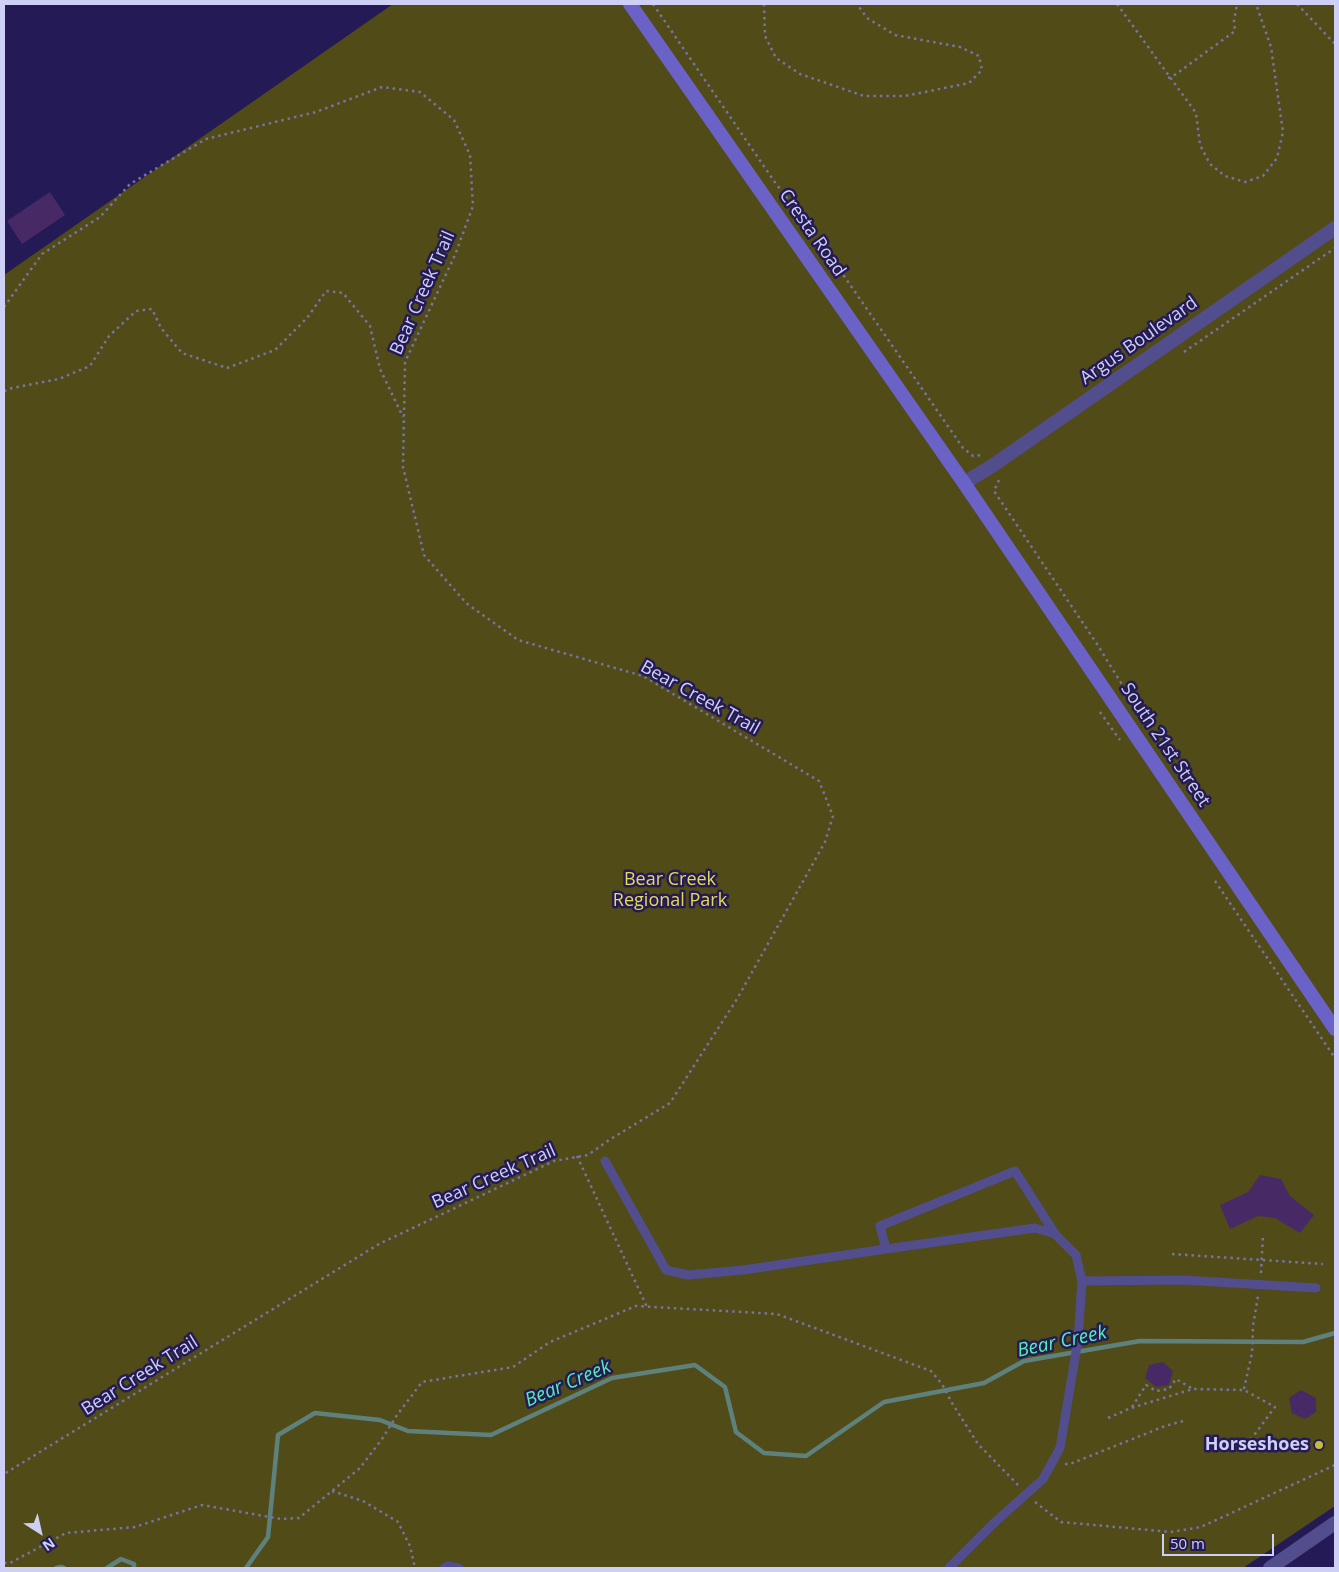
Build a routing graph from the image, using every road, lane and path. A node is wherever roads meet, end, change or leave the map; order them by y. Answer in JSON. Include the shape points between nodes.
{"nodes":[{"id":1,"x":630,"y":4,"type":"edge"},
{"id":2,"x":653,"y":4,"type":"edge"},
{"id":3,"x":764,"y":4,"type":"edge"},
{"id":4,"x":857,"y":4,"type":"edge"},
{"id":5,"x":1117,"y":4,"type":"edge"},
{"id":6,"x":1237,"y":4,"type":"edge"},
{"id":7,"x":1256,"y":4,"type":"edge"},
{"id":8,"x":1296,"y":4,"type":"edge"},
{"id":9,"x":1335,"y":44,"type":"edge"},
{"id":10,"x":1170,"y":78,"type":"junction"},
{"id":11,"x":1183,"y":100,"type":"dead end"},
{"id":12,"x":1189,"y":102,"type":"junction"},
{"id":13,"x":1335,"y":228,"type":"edge"},
{"id":14,"x":1335,"y":248,"type":"edge"},
{"id":15,"x":4,"y":307,"type":"edge"},
{"id":16,"x":1180,"y":355,"type":"dead end"},
{"id":17,"x":4,"y":390,"type":"edge"},
{"id":18,"x":404,"y":419,"type":"junction"},
{"id":19,"x":983,"y":455,"type":"dead end"},
{"id":20,"x":1000,"y":478,"type":"dead end"},
{"id":21,"x":964,"y":483,"type":"junction"},
{"id":22,"x":1100,"y":712,"type":"dead end"},
{"id":23,"x":1149,"y":727,"type":"dead end"},
{"id":24,"x":1122,"y":744,"type":"dead end"},
{"id":25,"x":1214,"y":878,"type":"dead end"},
{"id":26,"x":1335,"y":1029,"type":"edge"},
{"id":27,"x":1335,"y":1058,"type":"edge"},
{"id":28,"x":577,"y":1156,"type":"junction"},
{"id":29,"x":604,"y":1161,"type":"dead end"},
{"id":30,"x":1055,"y":1234,"type":"junction"},
{"id":31,"x":886,"y":1249,"type":"junction"},
{"id":32,"x":1172,"y":1254,"type":"dead end"},
{"id":33,"x":1323,"y":1264,"type":"dead end"},
{"id":34,"x":1082,"y":1281,"type":"junction"},
{"id":35,"x":1316,"y":1288,"type":"dead end"},
{"id":36,"x":647,"y":1307,"type":"junction"},
{"id":37,"x":1253,"y":1326,"type":"dead end"},
{"id":38,"x":1193,"y":1389,"type":"junction"},
{"id":39,"x":1244,"y":1390,"type":"junction"},
{"id":40,"x":1131,"y":1408,"type":"junction"},
{"id":41,"x":1108,"y":1418,"type":"dead end"},
{"id":42,"x":1187,"y":1420,"type":"dead end"},
{"id":43,"x":1232,"y":1451,"type":"dead end"},
{"id":44,"x":1051,"y":1464,"type":"junction"},
{"id":45,"x":1335,"y":1465,"type":"edge"},
{"id":46,"x":4,"y":1474,"type":"edge"},
{"id":47,"x":332,"y":1491,"type":"junction"},
{"id":48,"x":1026,"y":1494,"type":"junction"},
{"id":49,"x":1335,"y":1523,"type":"edge"},
{"id":50,"x":4,"y":1563,"type":"edge"},
{"id":51,"x":415,"y":1568,"type":"edge"},
{"id":52,"x":444,"y":1568,"type":"edge"},
{"id":53,"x":459,"y":1568,"type":"edge"},
{"id":54,"x":949,"y":1568,"type":"edge"},
{"id":55,"x":1270,"y":1568,"type":"edge"}],
"edges":[{"from":1,"to":21,"type":"main road","name":"Cresta Road"},
{"from":2,"to":19,"type":"path","via":[[774,182],[824,247],[964,448],[973,456]]},
{"from":3,"to":4,"type":"path","via":[[765,36],[776,58],[800,74],[864,96],[905,96],[969,83],[982,70],[979,56],[960,46],[895,35],[867,18]]},
{"from":5,"to":10,"type":"path"},
{"from":6,"to":10,"type":"path","via":[[1235,31]]},
{"from":7,"to":12,"type":"path","via":[[1271,47],[1283,132],[1277,158],[1263,176],[1245,182],[1225,176],[1210,164],[1200,145],[1196,113]]},
{"from":8,"to":9,"type":"path"},
{"from":10,"to":12,"type":"path"},
{"from":11,"to":12,"type":"path"},
{"from":13,"to":21,"type":"street","name":"Argus Boulevard"},
{"from":14,"to":16,"type":"path"},
{"from":15,"to":18,"type":"path","name":"Bear Creek Trail","via":[[42,254],[100,217],[130,184],[206,139],[316,112],[382,87],[420,92],[454,120],[470,155],[473,206],[455,255],[405,362]]},
{"from":17,"to":18,"type":"path","via":[[59,379],[90,366],[109,336],[136,311],[144,310],[152,310],[161,328],[182,354],[227,368],[275,350],[306,318],[326,291],[343,293],[370,326],[380,369]]},
{"from":18,"to":28,"type":"path","name":"Bear Creek Trail","via":[[403,467],[424,555],[466,603],[518,640],[644,676],[819,781],[833,816],[825,842],[737,999],[670,1102],[588,1154]]},
{"from":20,"to":23,"type":"path","via":[[994,491]]},
{"from":21,"to":26,"type":"main road","name":"South 21st Street"},
{"from":22,"to":24,"type":"path"},
{"from":25,"to":27,"type":"path"},
{"from":28,"to":36,"type":"path"},
{"from":28,"to":46,"type":"path","name":"Bear Creek Trail","via":[[554,1161],[379,1244]]},
{"from":29,"to":31,"type":"lane","via":[[666,1270],[688,1275],[743,1270]]},
{"from":30,"to":31,"type":"lane","via":[[1035,1228]]},
{"from":30,"to":31,"type":"lane","via":[[1016,1171],[880,1226]]},
{"from":30,"to":34,"type":"lane","via":[[1076,1255]]},
{"from":32,"to":33,"type":"path"},
{"from":34,"to":35,"type":"lane","via":[[1183,1280]]},
{"from":34,"to":44,"type":"lane","via":[[1078,1340],[1060,1448]]},
{"from":36,"to":47,"type":"path","via":[[636,1306],[550,1342],[513,1367],[422,1382],[360,1468]]},
{"from":36,"to":48,"type":"path","via":[[777,1314],[931,1371],[978,1444]]},
{"from":37,"to":39,"type":"path","via":[[1252,1353]]},
{"from":38,"to":39,"type":"path"},
{"from":38,"to":40,"type":"path"},
{"from":38,"to":40,"type":"path","via":[[1176,1379],[1169,1389],[1156,1391],[1146,1385]]},
{"from":39,"to":43,"type":"path","via":[[1275,1406],[1252,1438],[1237,1442]]},
{"from":40,"to":41,"type":"path"},
{"from":42,"to":44,"type":"path","via":[[1070,1464]]},
{"from":44,"to":48,"type":"lane","via":[[1043,1479]]},
{"from":45,"to":48,"type":"path","via":[[1200,1527],[1171,1532],[1061,1522]]},
{"from":47,"to":50,"type":"path","via":[[299,1518],[281,1519],[202,1505],[135,1527],[66,1533]]},
{"from":47,"to":51,"type":"path","via":[[363,1501],[398,1522],[410,1546]]},
{"from":48,"to":54,"type":"lane"},
{"from":49,"to":55,"type":"street"},
{"from":52,"to":53,"type":"lane"}]}
